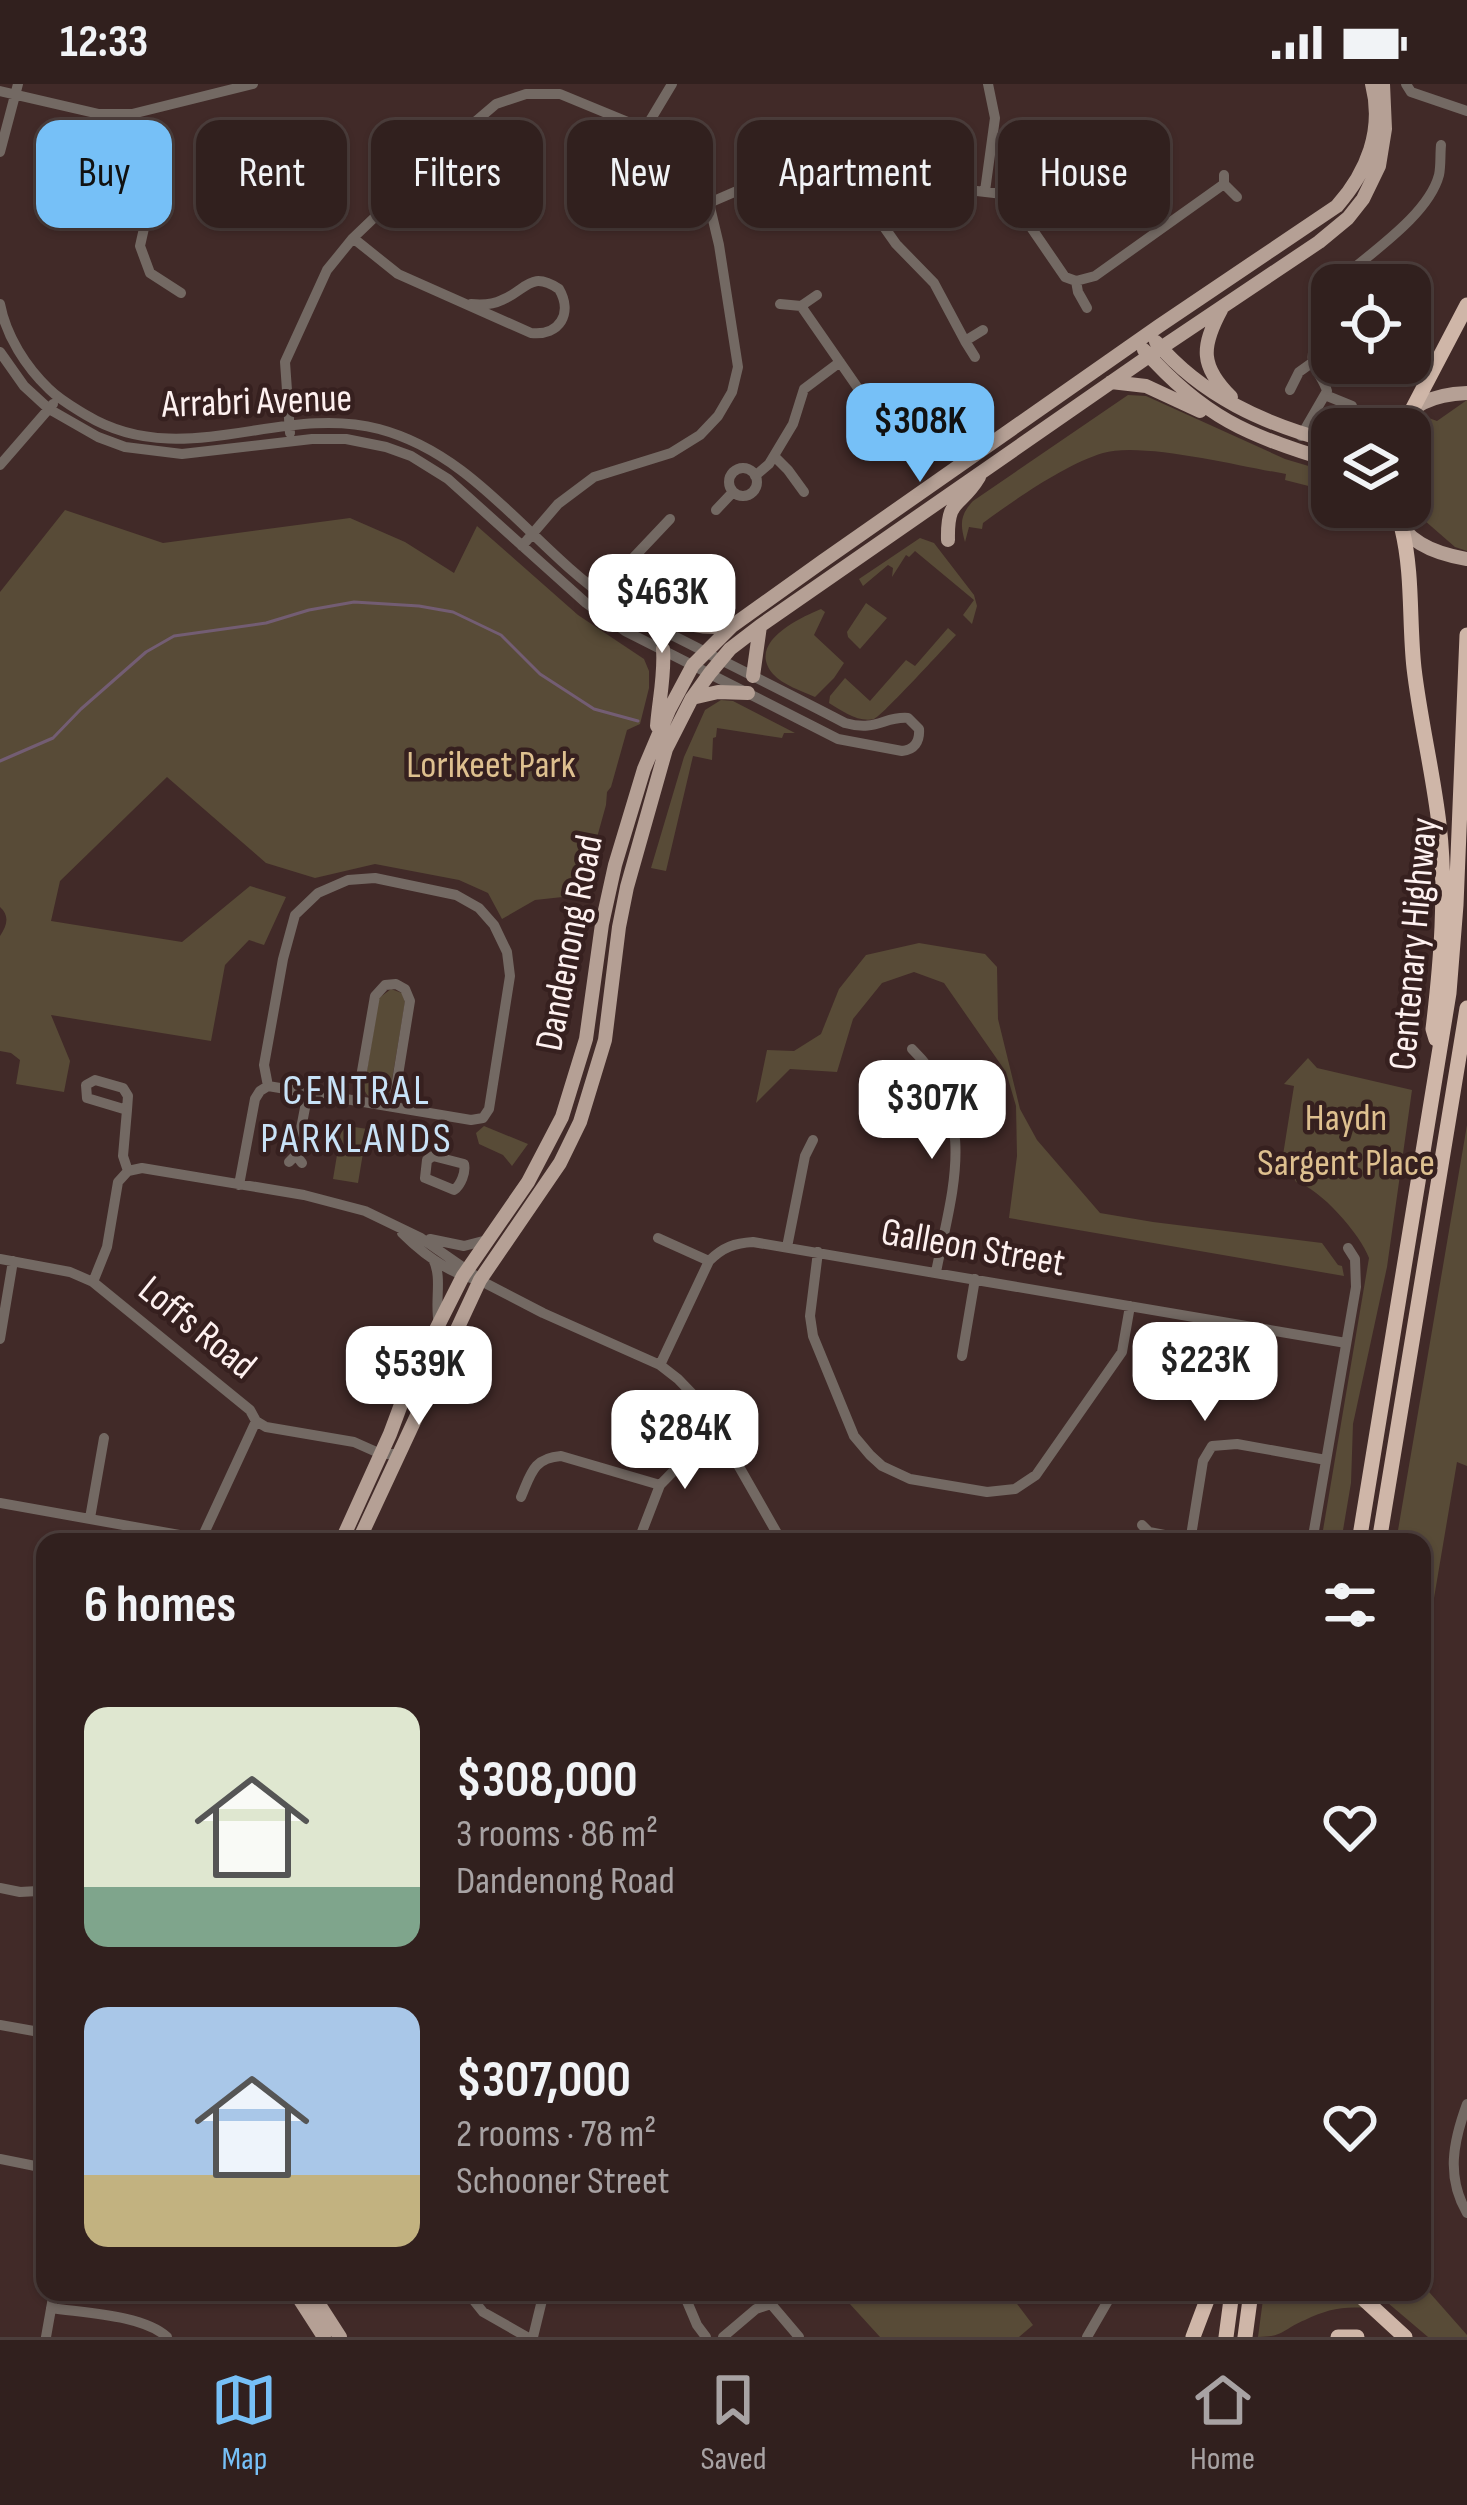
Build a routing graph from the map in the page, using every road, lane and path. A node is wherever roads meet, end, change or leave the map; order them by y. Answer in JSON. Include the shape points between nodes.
{"nodes":[{"id":1,"x":253,"y":84,"type":"edge"},
{"id":2,"x":672,"y":84,"type":"edge"},
{"id":3,"x":988,"y":84,"type":"edge"},
{"id":4,"x":1372,"y":84,"type":"edge"},
{"id":5,"x":1383,"y":84,"type":"edge"},
{"id":6,"x":1406,"y":84,"type":"edge"},
{"id":7,"x":0,"y":88,"type":"edge"},
{"id":8,"x":17,"y":89,"type":"edge"},
{"id":9,"x":1467,"y":110,"type":"edge"},
{"id":10,"x":131,"y":114,"type":"junction"},
{"id":11,"x":622,"y":120,"type":"edge"},
{"id":12,"x":652,"y":120,"type":"edge"},
{"id":13,"x":1441,"y":146,"type":"dead end"},
{"id":14,"x":0,"y":152,"type":"edge"},
{"id":15,"x":974,"y":190,"type":"edge"},
{"id":16,"x":985,"y":191,"type":"junction"},
{"id":17,"x":1237,"y":197,"type":"dead end"},
{"id":18,"x":713,"y":217,"type":"edge"},
{"id":19,"x":885,"y":228,"type":"edge"},
{"id":20,"x":352,"y":238,"type":"junction"},
{"id":21,"x":1359,"y":264,"type":"edge"},
{"id":22,"x":1076,"y":281,"type":"junction"},
{"id":23,"x":181,"y":292,"type":"dead end"},
{"id":24,"x":817,"y":295,"type":"dead end"},
{"id":25,"x":0,"y":304,"type":"edge"},
{"id":26,"x":471,"y":304,"type":"junction"},
{"id":27,"x":780,"y":304,"type":"dead end"},
{"id":28,"x":1225,"y":304,"type":"junction"},
{"id":29,"x":1467,"y":305,"type":"edge"},
{"id":30,"x":801,"y":306,"type":"junction"},
{"id":31,"x":1087,"y":308,"type":"dead end"},
{"id":32,"x":982,"y":330,"type":"dead end"},
{"id":33,"x":1143,"y":338,"type":"junction"},
{"id":34,"x":965,"y":340,"type":"junction"},
{"id":35,"x":1158,"y":350,"type":"junction"},
{"id":36,"x":0,"y":352,"type":"edge"},
{"id":37,"x":975,"y":357,"type":"dead end"},
{"id":38,"x":840,"y":362,"type":"junction"},
{"id":39,"x":1311,"y":363,"type":"edge"},
{"id":40,"x":1112,"y":382,"type":"junction"},
{"id":41,"x":1325,"y":384,"type":"edge"},
{"id":42,"x":1290,"y":390,"type":"dead end"},
{"id":43,"x":1467,"y":393,"type":"edge"},
{"id":44,"x":1325,"y":395,"type":"junction"},
{"id":45,"x":54,"y":404,"type":"junction"},
{"id":46,"x":1352,"y":406,"type":"dead end"},
{"id":47,"x":1407,"y":408,"type":"edge"},
{"id":48,"x":1421,"y":408,"type":"edge"},
{"id":49,"x":1253,"y":415,"type":"junction"},
{"id":50,"x":1216,"y":416,"type":"junction"},
{"id":51,"x":289,"y":426,"type":"junction"},
{"id":52,"x":887,"y":430,"type":"junction"},
{"id":53,"x":909,"y":434,"type":"dead end"},
{"id":54,"x":1301,"y":434,"type":"junction"},
{"id":55,"x":1311,"y":437,"type":"edge"},
{"id":56,"x":292,"y":442,"type":"junction"},
{"id":57,"x":883,"y":451,"type":"dead end"},
{"id":58,"x":1296,"y":451,"type":"junction"},
{"id":59,"x":1311,"y":455,"type":"edge"},
{"id":60,"x":774,"y":457,"type":"junction"},
{"id":61,"x":0,"y":465,"type":"edge"},
{"id":62,"x":982,"y":472,"type":"junction"},
{"id":63,"x":755,"y":476,"type":"junction"},
{"id":64,"x":733,"y":492,"type":"junction"},
{"id":65,"x":804,"y":492,"type":"dead end"},
{"id":66,"x":716,"y":510,"type":"dead end"},
{"id":67,"x":670,"y":519,"type":"dead end"},
{"id":68,"x":1402,"y":529,"type":"joint"},
{"id":69,"x":532,"y":533,"type":"junction"},
{"id":70,"x":948,"y":540,"type":"dead end"},
{"id":71,"x":521,"y":545,"type":"junction"},
{"id":72,"x":1467,"y":559,"type":"edge"},
{"id":73,"x":606,"y":597,"type":"junction"},
{"id":74,"x":732,"y":626,"type":"junction"},
{"id":75,"x":760,"y":626,"type":"junction"},
{"id":76,"x":1467,"y":635,"type":"edge"},
{"id":77,"x":663,"y":650,"type":"junction"},
{"id":78,"x":704,"y":651,"type":"junction"},
{"id":79,"x":727,"y":663,"type":"junction"},
{"id":80,"x":693,"y":665,"type":"junction"},
{"id":81,"x":710,"y":674,"type":"junction"},
{"id":82,"x":753,"y":676,"type":"junction"},
{"id":83,"x":748,"y":693,"type":"junction"},
{"id":84,"x":692,"y":698,"type":"junction"},
{"id":85,"x":889,"y":723,"type":"junction"},
{"id":86,"x":657,"y":737,"type":"junction"},
{"id":87,"x":892,"y":748,"type":"junction"},
{"id":88,"x":1467,"y":1008,"type":"edge"},
{"id":89,"x":912,"y":1049,"type":"dead end"},
{"id":90,"x":1440,"y":1053,"type":"junction"},
{"id":91,"x":1467,"y":1076,"type":"edge"},
{"id":92,"x":268,"y":1086,"type":"junction"},
{"id":93,"x":308,"y":1092,"type":"junction"},
{"id":94,"x":357,"y":1100,"type":"junction"},
{"id":95,"x":393,"y":1106,"type":"junction"},
{"id":96,"x":127,"y":1110,"type":"dead end"},
{"id":97,"x":1449,"y":1121,"type":"junction"},
{"id":98,"x":813,"y":1140,"type":"dead end"},
{"id":99,"x":296,"y":1160,"type":"dead end"},
{"id":100,"x":128,"y":1171,"type":"junction"},
{"id":101,"x":239,"y":1185,"type":"junction"},
{"id":102,"x":397,"y":1228,"type":"junction"},
{"id":103,"x":421,"y":1238,"type":"junction"},
{"id":104,"x":658,"y":1238,"type":"dead end"},
{"id":105,"x":487,"y":1240,"type":"junction"},
{"id":106,"x":787,"y":1247,"type":"junction"},
{"id":107,"x":1348,"y":1248,"type":"dead end"},
{"id":108,"x":818,"y":1252,"type":"junction"},
{"id":109,"x":433,"y":1259,"type":"junction"},
{"id":110,"x":6,"y":1260,"type":"edge"},
{"id":111,"x":710,"y":1261,"type":"junction"},
{"id":112,"x":937,"y":1272,"type":"junction"},
{"id":113,"x":470,"y":1275,"type":"junction"},
{"id":114,"x":974,"y":1279,"type":"junction"},
{"id":115,"x":93,"y":1282,"type":"junction"},
{"id":116,"x":1130,"y":1306,"type":"junction"},
{"id":117,"x":440,"y":1324,"type":"junction"},
{"id":118,"x":0,"y":1339,"type":"edge"},
{"id":119,"x":1346,"y":1343,"type":"junction"},
{"id":120,"x":962,"y":1356,"type":"dead end"},
{"id":121,"x":660,"y":1365,"type":"junction"},
{"id":122,"x":256,"y":1421,"type":"junction"},
{"id":123,"x":721,"y":1431,"type":"junction"},
{"id":124,"x":390,"y":1434,"type":"junction"},
{"id":125,"x":104,"y":1438,"type":"dead end"},
{"id":126,"x":355,"y":1442,"type":"junction"},
{"id":127,"x":381,"y":1454,"type":"junction"},
{"id":128,"x":398,"y":1454,"type":"junction"},
{"id":129,"x":1326,"y":1460,"type":"junction"},
{"id":130,"x":659,"y":1485,"type":"junction"},
{"id":131,"x":521,"y":1497,"type":"dead end"},
{"id":132,"x":0,"y":1503,"type":"edge"},
{"id":133,"x":90,"y":1519,"type":"junction"},
{"id":134,"x":1142,"y":1525,"type":"dead end"},
{"id":135,"x":164,"y":1533,"type":"edge"},
{"id":136,"x":204,"y":1533,"type":"edge"},
{"id":137,"x":345,"y":1533,"type":"edge"},
{"id":138,"x":362,"y":1533,"type":"edge"},
{"id":139,"x":641,"y":1533,"type":"edge"},
{"id":140,"x":777,"y":1533,"type":"edge"},
{"id":141,"x":1154,"y":1533,"type":"edge"},
{"id":142,"x":1191,"y":1533,"type":"edge"},
{"id":143,"x":1314,"y":1533,"type":"edge"},
{"id":144,"x":1360,"y":1533,"type":"edge"},
{"id":145,"x":1380,"y":1533,"type":"edge"},
{"id":146,"x":0,"y":1888,"type":"edge"},
{"id":147,"x":36,"y":1891,"type":"edge"},
{"id":148,"x":0,"y":2025,"type":"edge"},
{"id":149,"x":36,"y":2031,"type":"edge"},
{"id":150,"x":1467,"y":2104,"type":"edge"},
{"id":151,"x":0,"y":2159,"type":"edge"},
{"id":152,"x":36,"y":2166,"type":"edge"},
{"id":153,"x":1467,"y":2213,"type":"edge"},
{"id":154,"x":52,"y":2301,"type":"edge"},
{"id":155,"x":301,"y":2301,"type":"edge"},
{"id":156,"x":316,"y":2301,"type":"edge"},
{"id":157,"x":474,"y":2301,"type":"edge"},
{"id":158,"x":541,"y":2301,"type":"edge"},
{"id":159,"x":686,"y":2301,"type":"edge"},
{"id":160,"x":769,"y":2301,"type":"edge"},
{"id":161,"x":776,"y":2301,"type":"edge"},
{"id":162,"x":1108,"y":2301,"type":"edge"},
{"id":163,"x":1207,"y":2301,"type":"edge"},
{"id":164,"x":1231,"y":2301,"type":"edge"},
{"id":165,"x":1250,"y":2301,"type":"edge"},
{"id":166,"x":1366,"y":2301,"type":"edge"},
{"id":167,"x":51,"y":2308,"type":"junction"},
{"id":168,"x":46,"y":2337,"type":"edge"},
{"id":169,"x":167,"y":2337,"type":"edge"},
{"id":170,"x":324,"y":2337,"type":"edge"},
{"id":171,"x":340,"y":2337,"type":"edge"},
{"id":172,"x":530,"y":2337,"type":"edge"},
{"id":173,"x":706,"y":2337,"type":"edge"},
{"id":174,"x":724,"y":2337,"type":"edge"},
{"id":175,"x":799,"y":2337,"type":"edge"},
{"id":176,"x":1087,"y":2337,"type":"edge"},
{"id":177,"x":1193,"y":2337,"type":"edge"},
{"id":178,"x":1226,"y":2337,"type":"edge"},
{"id":179,"x":1245,"y":2337,"type":"edge"},
{"id":180,"x":1338,"y":2337,"type":"edge"},
{"id":181,"x":1357,"y":2337,"type":"edge"},
{"id":182,"x":1405,"y":2337,"type":"edge"}],
"edges":[{"from":1,"to":10,"type":"street"},
{"from":2,"to":12,"type":"street"},
{"from":3,"to":16,"type":"street","via":[[994,118]]},
{"from":4,"to":33,"type":"main road","name":"Dandenong Road","via":[[1372,146],[1355,187]]},
{"from":5,"to":28,"type":"main road","name":"Dandenong Road","via":[[1382,152],[1363,199],[1319,242]]},
{"from":6,"to":9,"type":"street"},
{"from":7,"to":8,"type":"street"},
{"from":8,"to":10,"type":"street","via":[[99,114]]},
{"from":8,"to":14,"type":"street"},
{"from":10,"to":23,"type":"street","via":[[149,206],[140,246],[150,273]]},
{"from":11,"to":20,"type":"street","via":[[560,94],[496,104]]},
{"from":13,"to":21,"type":"street","via":[[1428,196]]},
{"from":15,"to":16,"type":"street"},
{"from":16,"to":22,"type":"street","via":[[1015,204],[1065,277]]},
{"from":17,"to":22,"type":"street","via":[[1224,179],[1095,276]]},
{"from":18,"to":69,"type":"street","via":[[738,367],[732,392],[700,435],[671,454],[594,477]]},
{"from":19,"to":34,"type":"street","via":[[934,283]]},
{"from":20,"to":26,"type":"street","via":[[391,271]]},
{"from":20,"to":51,"type":"street","via":[[327,271],[285,362]]},
{"from":22,"to":31,"type":"street"},
{"from":24,"to":30,"type":"street"},
{"from":25,"to":45,"type":"street","name":"Arrabri Avenue","via":[[15,346]]},
{"from":26,"to":26,"type":"street","via":[[496,303],[543,280],[559,289],[566,308],[558,327],[536,334]]},
{"from":27,"to":30,"type":"street"},
{"from":28,"to":35,"type":"main road","name":"Dandenong Road"},
{"from":28,"to":49,"type":"main road","via":[[1207,339],[1207,359],[1216,382]]},
{"from":29,"to":47,"type":"highway"},
{"from":30,"to":38,"type":"street"},
{"from":32,"to":34,"type":"street"},
{"from":33,"to":35,"type":"main road"},
{"from":33,"to":74,"type":"main road","name":"Dandenong Road"},
{"from":34,"to":37,"type":"street"},
{"from":35,"to":40,"type":"main road","name":"Dandenong Road"},
{"from":35,"to":49,"type":"main road"},
{"from":35,"to":50,"type":"main road","via":[[1173,382]]},
{"from":36,"to":45,"type":"street","name":"Arrabri Avenue","via":[[24,386]]},
{"from":38,"to":52,"type":"street"},
{"from":38,"to":60,"type":"street","via":[[804,389]]},
{"from":39,"to":42,"type":"street"},
{"from":40,"to":50,"type":"main road","via":[[1146,386]]},
{"from":40,"to":62,"type":"main road","name":"Dandenong Road"},
{"from":41,"to":44,"type":"street"},
{"from":43,"to":48,"type":"main road"},
{"from":44,"to":46,"type":"street"},
{"from":44,"to":54,"type":"street"},
{"from":45,"to":51,"type":"street","name":"Arrabri Avenue","via":[[135,436],[173,441]]},
{"from":45,"to":56,"type":"street","name":"Arrabri Avenue","via":[[98,437],[143,451]]},
{"from":45,"to":61,"type":"street"},
{"from":49,"to":54,"type":"main road"},
{"from":50,"to":58,"type":"main road"},
{"from":51,"to":56,"type":"street"},
{"from":51,"to":69,"type":"street","name":"Arrabri Avenue","via":[[334,422],[400,436],[446,458]]},
{"from":52,"to":53,"type":"street"},
{"from":52,"to":57,"type":"street"},
{"from":54,"to":55,"type":"main road"},
{"from":54,"to":58,"type":"street"},
{"from":56,"to":71,"type":"street","name":"Arrabri Avenue","via":[[346,439],[411,456]]},
{"from":58,"to":59,"type":"main road"},
{"from":60,"to":63,"type":"street"},
{"from":60,"to":65,"type":"street"},
{"from":62,"to":70,"type":"main road","via":[[951,508]]},
{"from":62,"to":75,"type":"main road","name":"Dandenong Road"},
{"from":63,"to":64,"type":"street","via":[[750,494]]},
{"from":63,"to":64,"type":"street","via":[[746,468],[733,472]]},
{"from":64,"to":66,"type":"street"},
{"from":67,"to":73,"type":"street"},
{"from":68,"to":72,"type":"main road","via":[[1429,549]]},
{"from":68,"to":90,"type":"highway","via":[[1439,826],[1433,1029]]},
{"from":69,"to":71,"type":"street"},
{"from":69,"to":73,"type":"street","name":"Arrabri Avenue"},
{"from":71,"to":77,"type":"street","name":"Arrabri Avenue","via":[[586,603]]},
{"from":73,"to":74,"type":"main road","via":[[676,622]]},
{"from":73,"to":78,"type":"street","name":"Arrabri Avenue"},
{"from":74,"to":78,"type":"main road","name":"Dandenong Road"},
{"from":75,"to":79,"type":"main road","name":"Dandenong Road","via":[[730,649]]},
{"from":75,"to":82,"type":"main road"},
{"from":76,"to":90,"type":"highway","name":"Centenary Highway","via":[[1456,905]]},
{"from":77,"to":80,"type":"street","name":"Arrabri Avenue"},
{"from":77,"to":86,"type":"main road"},
{"from":78,"to":79,"type":"street","name":"Arrabri Avenue"},
{"from":78,"to":80,"type":"main road","name":"Dandenong Road"},
{"from":79,"to":81,"type":"main road","name":"Dandenong Road"},
{"from":79,"to":82,"type":"street","name":"Arrabri Avenue"},
{"from":80,"to":81,"type":"street","name":"Arrabri Avenue"},
{"from":80,"to":86,"type":"main road","name":"Dandenong Road"},
{"from":81,"to":83,"type":"street","name":"Arrabri Avenue"},
{"from":81,"to":84,"type":"main road","name":"Dandenong Road"},
{"from":82,"to":85,"type":"street","name":"Arrabri Avenue","via":[[844,723]]},
{"from":83,"to":84,"type":"main road"},
{"from":83,"to":87,"type":"street","name":"Arrabri Avenue","via":[[838,739]]},
{"from":84,"to":113,"type":"main road","name":"Dandenong Road","via":[[666,749],[627,887],[604,1040],[580,1122],[560,1163]]},
{"from":85,"to":87,"type":"street"},
{"from":85,"to":87,"type":"street","via":[[908,718],[920,735],[912,748]]},
{"from":86,"to":105,"type":"main road","name":"Dandenong Road","via":[[607,892],[570,1096],[528,1182]]},
{"from":88,"to":97,"type":"highway","name":"Centenary Highway"},
{"from":89,"to":112,"type":"street","via":[[948,1100],[957,1139]]},
{"from":90,"to":144,"type":"highway","name":"Centenary Highway"},
{"from":91,"to":97,"type":"highway","via":[[1460,1112]]},
{"from":92,"to":93,"type":"street"},
{"from":92,"to":95,"type":"street","via":[[264,1065],[295,915],[318,892],[375,878],[456,895],[479,908],[507,952],[510,976],[482,1118]]},
{"from":92,"to":101,"type":"street","via":[[255,1099]]},
{"from":93,"to":94,"type":"street"},
{"from":93,"to":99,"type":"street"},
{"from":94,"to":95,"type":"street"},
{"from":94,"to":95,"type":"street","via":[[375,996],[396,984],[410,1001]]},
{"from":96,"to":100,"type":"street"},
{"from":97,"to":145,"type":"highway","name":"Centenary Highway"},
{"from":98,"to":106,"type":"street"},
{"from":100,"to":101,"type":"street"},
{"from":100,"to":115,"type":"street","via":[[118,1181]]},
{"from":101,"to":102,"type":"street","via":[[343,1203]]},
{"from":102,"to":103,"type":"street"},
{"from":102,"to":109,"type":"street"},
{"from":103,"to":105,"type":"street","via":[[464,1246]]},
{"from":103,"to":113,"type":"street"},
{"from":104,"to":111,"type":"street"},
{"from":105,"to":113,"type":"main road","name":"Dandenong Road"},
{"from":106,"to":108,"type":"street","name":"Galleon Street"},
{"from":106,"to":111,"type":"street","name":"Galleon Street","via":[[735,1244]]},
{"from":107,"to":119,"type":"street","via":[[1357,1275]]},
{"from":108,"to":112,"type":"street","name":"Galleon Street"},
{"from":108,"to":116,"type":"street","via":[[813,1336],[854,1436],[910,1479],[987,1492],[1015,1490],[1036,1475],[1122,1352]]},
{"from":109,"to":113,"type":"street"},
{"from":109,"to":117,"type":"street"},
{"from":110,"to":115,"type":"street","name":"Loffs Road"},
{"from":110,"to":118,"type":"street"},
{"from":111,"to":121,"type":"street"},
{"from":112,"to":114,"type":"street","name":"Galleon Street"},
{"from":113,"to":117,"type":"main road","name":"Dandenong Road"},
{"from":113,"to":121,"type":"street"},
{"from":113,"to":128,"type":"main road","name":"Dandenong Road"},
{"from":114,"to":116,"type":"street","name":"Galleon Street"},
{"from":114,"to":120,"type":"street"},
{"from":115,"to":122,"type":"street","name":"Loffs Road"},
{"from":116,"to":119,"type":"street","name":"Galleon Street"},
{"from":117,"to":124,"type":"main road","name":"Dandenong Road"},
{"from":119,"to":129,"type":"street"},
{"from":121,"to":123,"type":"street"},
{"from":122,"to":126,"type":"street","name":"Loffs Road"},
{"from":122,"to":136,"type":"street"},
{"from":123,"to":130,"type":"street"},
{"from":123,"to":140,"type":"street"},
{"from":124,"to":126,"type":"street","name":"Loffs Road"},
{"from":124,"to":127,"type":"main road","name":"Dandenong Road"},
{"from":125,"to":133,"type":"street"},
{"from":126,"to":127,"type":"street","name":"Loffs Road"},
{"from":127,"to":128,"type":"street","name":"Loffs Road"},
{"from":127,"to":137,"type":"main road","name":"Dandenong Road"},
{"from":128,"to":138,"type":"main road","name":"Dandenong Road"},
{"from":129,"to":142,"type":"street","via":[[1212,1446]]},
{"from":129,"to":143,"type":"street"},
{"from":130,"to":131,"type":"street","via":[[561,1456],[537,1463]]},
{"from":130,"to":139,"type":"street"},
{"from":132,"to":133,"type":"street"},
{"from":133,"to":135,"type":"street"},
{"from":134,"to":141,"type":"street"},
{"from":146,"to":147,"type":"street"},
{"from":148,"to":149,"type":"street"},
{"from":150,"to":153,"type":"street","via":[[1453,2176]]},
{"from":151,"to":152,"type":"street"},
{"from":154,"to":167,"type":"street"},
{"from":155,"to":170,"type":"main road"},
{"from":156,"to":171,"type":"main road"},
{"from":157,"to":172,"type":"street"},
{"from":158,"to":172,"type":"street"},
{"from":159,"to":173,"type":"street"},
{"from":160,"to":174,"type":"street"},
{"from":161,"to":175,"type":"street"},
{"from":162,"to":176,"type":"street"},
{"from":163,"to":177,"type":"highway"},
{"from":164,"to":178,"type":"highway"},
{"from":165,"to":179,"type":"highway"},
{"from":166,"to":182,"type":"highway"},
{"from":167,"to":168,"type":"street"},
{"from":167,"to":169,"type":"street","via":[[139,2322]]},
{"from":180,"to":181,"type":"highway"}]}
